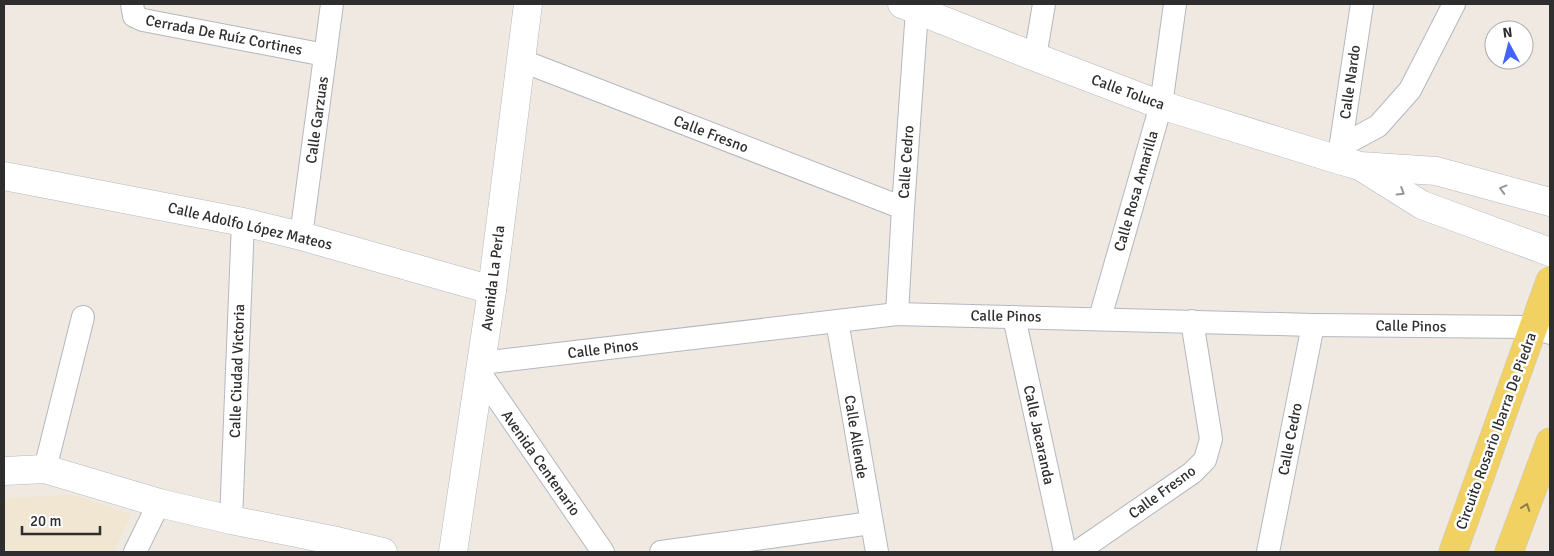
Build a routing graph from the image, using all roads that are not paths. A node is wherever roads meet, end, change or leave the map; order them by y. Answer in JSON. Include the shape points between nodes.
{"nodes":[{"id":1,"x":132,"y":4,"type":"edge"},
{"id":2,"x":332,"y":4,"type":"edge"},
{"id":3,"x":528,"y":4,"type":"edge"},
{"id":4,"x":1044,"y":4,"type":"edge"},
{"id":5,"x":1175,"y":4,"type":"edge"},
{"id":6,"x":1362,"y":4,"type":"edge"},
{"id":7,"x":1454,"y":4,"type":"edge"},
{"id":8,"x":910,"y":7,"type":"edge"},
{"id":9,"x":325,"y":56,"type":"junction"},
{"id":10,"x":1035,"y":57,"type":"junction"},
{"id":11,"x":520,"y":60,"type":"junction"},
{"id":12,"x":1161,"y":105,"type":"junction"},
{"id":13,"x":1347,"y":157,"type":"junction"},
{"id":14,"x":4,"y":176,"type":"edge"},
{"id":15,"x":1550,"y":202,"type":"edge"},
{"id":16,"x":903,"y":208,"type":"junction"},
{"id":17,"x":243,"y":222,"type":"junction"},
{"id":18,"x":301,"y":236,"type":"junction"},
{"id":19,"x":1550,"y":252,"type":"edge"},
{"id":20,"x":1550,"y":281,"type":"edge"},
{"id":21,"x":492,"y":290,"type":"junction"},
{"id":22,"x":898,"y":314,"type":"junction"},
{"id":23,"x":83,"y":317,"type":"dead end"},
{"id":24,"x":1014,"y":317,"type":"junction"},
{"id":25,"x":1100,"y":318,"type":"junction"},
{"id":26,"x":837,"y":321,"type":"junction"},
{"id":27,"x":1192,"y":321,"type":"junction"},
{"id":28,"x":1313,"y":325,"type":"junction"},
{"id":29,"x":1542,"y":330,"type":"edge"},
{"id":30,"x":481,"y":368,"type":"junction"},
{"id":31,"x":1550,"y":442,"type":"edge"},
{"id":32,"x":44,"y":468,"type":"junction"},
{"id":33,"x":4,"y":471,"type":"edge"},
{"id":34,"x":159,"y":502,"type":"junction"},
{"id":35,"x":231,"y":520,"type":"junction"},
{"id":36,"x":871,"y":523,"type":"junction"},
{"id":37,"x":334,"y":547,"type":"edge"},
{"id":38,"x":135,"y":552,"type":"edge"},
{"id":39,"x":383,"y":552,"type":"edge"},
{"id":40,"x":453,"y":552,"type":"edge"},
{"id":41,"x":603,"y":552,"type":"edge"},
{"id":42,"x":661,"y":552,"type":"edge"},
{"id":43,"x":877,"y":552,"type":"edge"},
{"id":44,"x":1065,"y":552,"type":"edge"},
{"id":45,"x":1077,"y":552,"type":"edge"},
{"id":46,"x":1268,"y":552,"type":"edge"},
{"id":47,"x":1453,"y":552,"type":"edge"},
{"id":48,"x":1510,"y":552,"type":"edge"}],
"edges":[{"from":1,"to":9,"type":"street","name":"Cerrada De Ruíz Cortines","via":[[134,16],[144,20]]},
{"from":2,"to":9,"type":"street","name":"Calle Garzuas"},
{"from":3,"to":11,"type":"main road","name":"Avenida La Perla"},
{"from":4,"to":10,"type":"street"},
{"from":5,"to":12,"type":"street","name":"Calle Rosa Amarilla"},
{"from":6,"to":13,"type":"street","name":"Calle Nardo"},
{"from":7,"to":13,"type":"street","via":[[1410,90]]},
{"from":8,"to":10,"type":"main road","name":"Calle Toluca"},
{"from":8,"to":16,"type":"street","name":"Calle Cedro"},
{"from":9,"to":18,"type":"street","name":"Calle Garzuas"},
{"from":10,"to":12,"type":"main road","name":"Calle Toluca"},
{"from":11,"to":16,"type":"street","name":"Calle Fresno"},
{"from":11,"to":21,"type":"main road","name":"Avenida La Perla"},
{"from":12,"to":13,"type":"main road","name":"Calle Toluca"},
{"from":12,"to":25,"type":"street","name":"Calle Rosa Amarilla"},
{"from":15,"to":13,"type":"main road","name":"Calle Toluca","one_way":true,"via":[[1436,171]]},
{"from":13,"to":19,"type":"main road","name":"Calle Toluca","one_way":true,"via":[[1422,205]]},
{"from":14,"to":17,"type":"main road","name":"Calle Adolfo López Mateos"},
{"from":16,"to":22,"type":"street","name":"Calle Cedro"},
{"from":17,"to":18,"type":"main road","name":"Calle Adolfo López Mateos"},
{"from":17,"to":35,"type":"street","name":"Calle Ciudad Victoria"},
{"from":18,"to":21,"type":"main road","name":"Calle Adolfo López Mateos"},
{"from":20,"to":29,"type":"main road","name":"Circuito Rosario Ibarra De Piedra"},
{"from":21,"to":30,"type":"main road","name":"Avenida La Perla"},
{"from":22,"to":24,"type":"street","name":"Calle Pinos"},
{"from":22,"to":26,"type":"street","name":"Calle Pinos"},
{"from":23,"to":32,"type":"street"},
{"from":24,"to":25,"type":"street","name":"Calle Pinos"},
{"from":24,"to":44,"type":"street","name":"Calle Jacaranda"},
{"from":25,"to":27,"type":"street","name":"Calle Pinos"},
{"from":26,"to":30,"type":"street","name":"Calle Pinos"},
{"from":26,"to":36,"type":"street","name":"Calle Allende"},
{"from":27,"to":28,"type":"street","name":"Calle Pinos"},
{"from":27,"to":45,"type":"street","name":"Calle Fresno","via":[[1211,438],[1205,460]]},
{"from":28,"to":29,"type":"street","name":"Calle Pinos"},
{"from":28,"to":46,"type":"street","name":"Calle Cedro"},
{"from":29,"to":47,"type":"main road","name":"Circuito Rosario Ibarra De Piedra"},
{"from":30,"to":40,"type":"main road","name":"Avenida La Perla"},
{"from":30,"to":41,"type":"street","name":"Avenida Centenario"},
{"from":48,"to":31,"type":"main road","one_way":true},
{"from":32,"to":33,"type":"main road"},
{"from":32,"to":34,"type":"main road"},
{"from":34,"to":35,"type":"main road"},
{"from":34,"to":38,"type":"street"},
{"from":35,"to":37,"type":"main road"},
{"from":36,"to":42,"type":"street"},
{"from":36,"to":43,"type":"street","name":"Calle Allende"},
{"from":37,"to":39,"type":"main road"}]}
